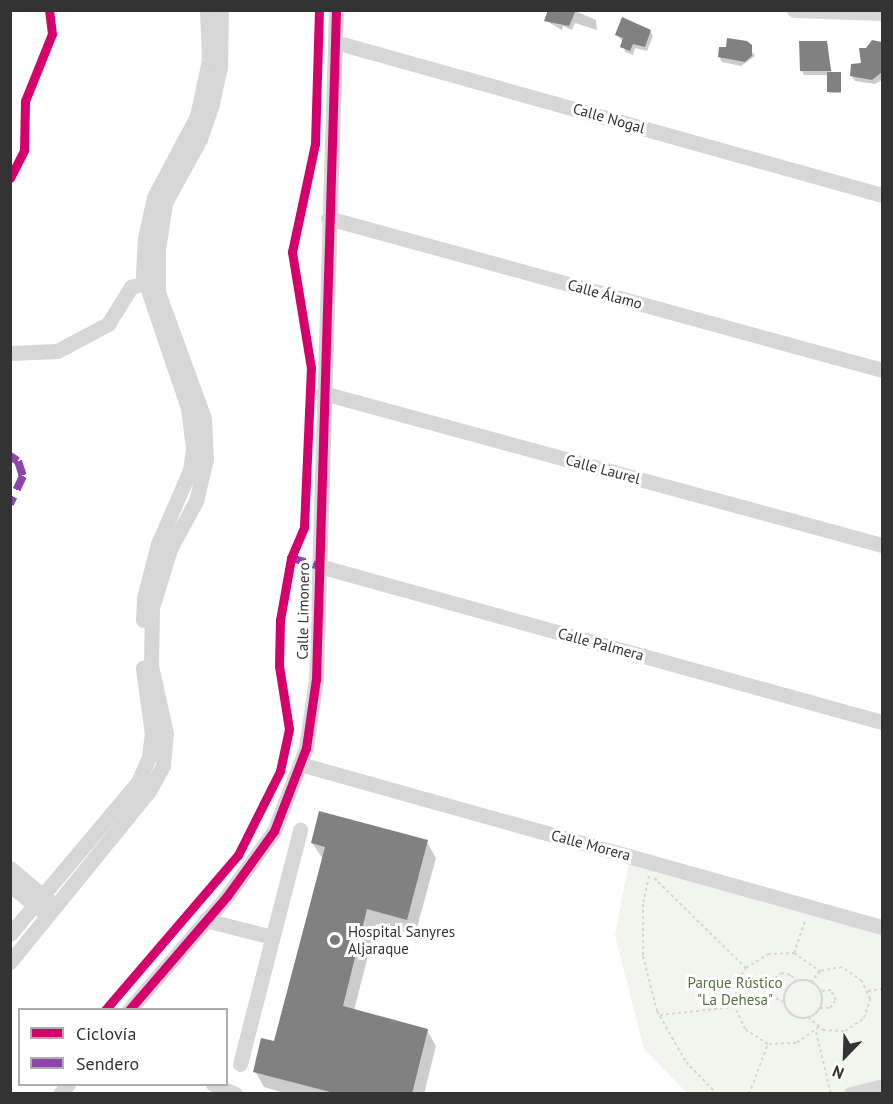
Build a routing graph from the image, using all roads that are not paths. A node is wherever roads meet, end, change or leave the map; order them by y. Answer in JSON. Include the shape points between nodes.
{"nodes":[{"id":1,"x":207,"y":10,"type":"edge"},
{"id":2,"x":221,"y":10,"type":"edge"},
{"id":3,"x":336,"y":10,"type":"edge"},
{"id":4,"x":794,"y":10,"type":"edge"},
{"id":5,"x":882,"y":13,"type":"edge"},
{"id":6,"x":335,"y":42,"type":"junction"},
{"id":7,"x":882,"y":195,"type":"edge"},
{"id":8,"x":328,"y":218,"type":"junction"},
{"id":9,"x":151,"y":281,"type":"junction"},
{"id":10,"x":10,"y":353,"type":"edge"},
{"id":11,"x":882,"y":370,"type":"edge"},
{"id":12,"x":323,"y":393,"type":"junction"},
{"id":13,"x":882,"y":544,"type":"edge"},
{"id":14,"x":319,"y":566,"type":"junction"},
{"id":15,"x":882,"y":722,"type":"edge"},
{"id":16,"x":300,"y":764,"type":"junction"},
{"id":17,"x":300,"y":830,"type":"dead end"},
{"id":18,"x":10,"y":868,"type":"edge"},
{"id":19,"x":10,"y":885,"type":"edge"},
{"id":20,"x":38,"y":900,"type":"junction"},
{"id":21,"x":52,"y":911,"type":"junction"},
{"id":22,"x":205,"y":921,"type":"junction"},
{"id":23,"x":882,"y":927,"type":"edge"},
{"id":24,"x":10,"y":934,"type":"edge"},
{"id":25,"x":272,"y":937,"type":"junction"},
{"id":26,"x":10,"y":962,"type":"edge"},
{"id":27,"x":131,"y":1008,"type":"edge"},
{"id":28,"x":240,"y":1064,"type":"dead end"},
{"id":29,"x":217,"y":1086,"type":"edge"},
{"id":30,"x":882,"y":1086,"type":"edge"},
{"id":31,"x":235,"y":1094,"type":"edge"},
{"id":32,"x":850,"y":1094,"type":"edge"}],
"edges":[{"from":1,"to":9,"type":"street","via":[[209,60],[197,116],[154,197],[146,238]]},
{"from":2,"to":9,"type":"street","via":[[220,67],[212,104],[200,139],[165,203]]},
{"from":3,"to":6,"type":"street","name":"Calle Limonero"},
{"from":4,"to":5,"type":"street"},
{"from":6,"to":7,"type":"street","name":"Calle Nogal"},
{"from":6,"to":8,"type":"street","name":"Calle Limonero"},
{"from":8,"to":11,"type":"street","name":"Calle Álamo"},
{"from":8,"to":12,"type":"street","name":"Calle Limonero"},
{"from":9,"to":10,"type":"street","via":[[131,287],[118,312],[102,327],[57,351]]},
{"from":9,"to":20,"type":"street","via":[[188,408],[193,448],[190,470],[158,544],[144,598],[143,668],[152,734],[149,757],[138,782]]},
{"from":9,"to":21,"type":"street","via":[[204,418],[207,459],[196,501],[170,549],[152,608],[150,666],[166,733],[163,766],[149,791]]},
{"from":12,"to":13,"type":"street","name":"Calle Laurel"},
{"from":12,"to":14,"type":"street","name":"Calle Limonero"},
{"from":14,"to":15,"type":"street","name":"Calle Palmera"},
{"from":14,"to":16,"type":"street","name":"Calle Limonero","via":[[316,679]]},
{"from":16,"to":22,"type":"street","name":"Calle Limonero","via":[[274,831]]},
{"from":16,"to":23,"type":"street","name":"Calle Morera"},
{"from":17,"to":25,"type":"street"},
{"from":18,"to":20,"type":"street"},
{"from":19,"to":20,"type":"street"},
{"from":20,"to":21,"type":"street"},
{"from":20,"to":24,"type":"street"},
{"from":21,"to":26,"type":"street"},
{"from":22,"to":25,"type":"street"},
{"from":22,"to":27,"type":"street","name":"Calle Limonero"},
{"from":25,"to":28,"type":"street"},
{"from":29,"to":31,"type":"street"},
{"from":30,"to":32,"type":"street"}]}
